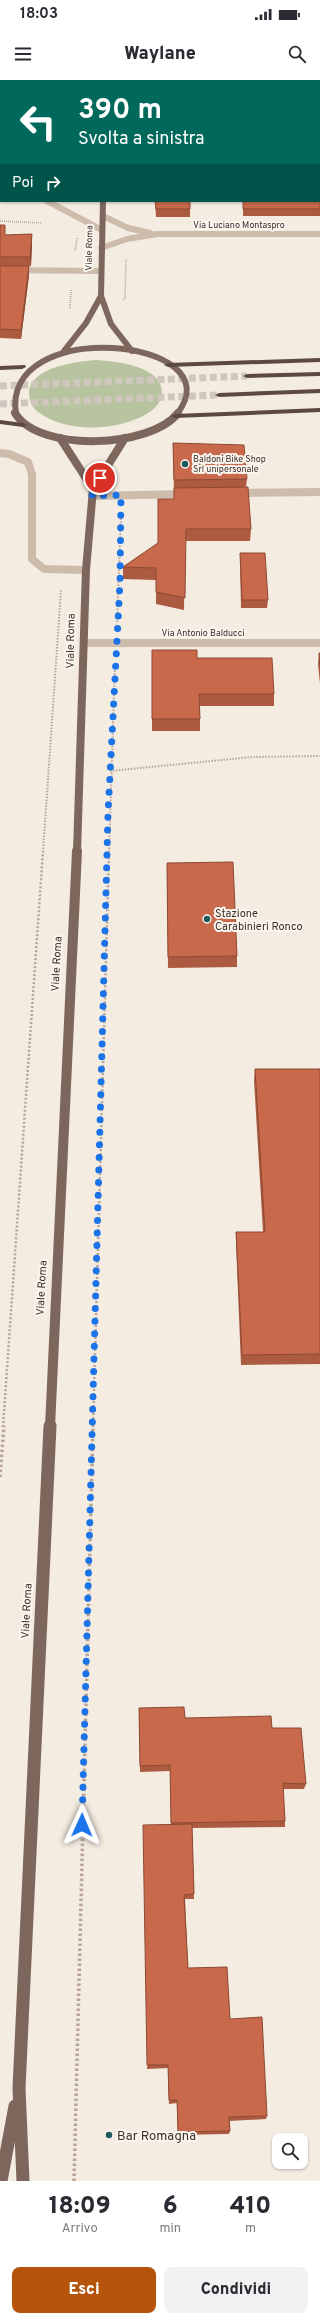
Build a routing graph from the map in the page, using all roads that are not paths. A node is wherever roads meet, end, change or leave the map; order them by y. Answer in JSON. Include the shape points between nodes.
{"nodes":[{"id":1,"x":49,"y":202,"type":"edge"},
{"id":2,"x":103,"y":202,"type":"edge"},
{"id":3,"x":103,"y":216,"type":"junction"},
{"id":4,"x":102,"y":230,"type":"junction"},
{"id":5,"x":158,"y":234,"type":"junction"},
{"id":6,"x":320,"y":234,"type":"edge"},
{"id":7,"x":101,"y":248,"type":"junction"},
{"id":8,"x":0,"y":270,"type":"edge"},
{"id":9,"x":101,"y":271,"type":"junction"},
{"id":10,"x":102,"y":296,"type":"junction"},
{"id":11,"x":64,"y":350,"type":"junction"},
{"id":12,"x":132,"y":351,"type":"junction"},
{"id":13,"x":320,"y":360,"type":"edge"},
{"id":14,"x":168,"y":365,"type":"junction"},
{"id":15,"x":22,"y":367,"type":"junction"},
{"id":16,"x":0,"y":368,"type":"edge"},
{"id":17,"x":320,"y":374,"type":"edge"},
{"id":18,"x":12,"y":376,"type":"dead end"},
{"id":19,"x":247,"y":376,"type":"tunnel mouth"},
{"id":20,"x":320,"y":391,"type":"edge"},
{"id":21,"x":219,"y":396,"type":"tunnel mouth"},
{"id":22,"x":320,"y":410,"type":"edge"},
{"id":23,"x":8,"y":411,"type":"dead end"},
{"id":24,"x":175,"y":416,"type":"junction"},
{"id":25,"x":0,"y":422,"type":"edge"},
{"id":26,"x":24,"y":425,"type":"junction"},
{"id":27,"x":60,"y":438,"type":"junction"},
{"id":28,"x":125,"y":438,"type":"junction"},
{"id":29,"x":0,"y":453,"type":"edge"},
{"id":30,"x":320,"y":492,"type":"edge"},
{"id":31,"x":93,"y":493,"type":"junction"},
{"id":32,"x":225,"y":493,"type":"edge"},
{"id":33,"x":194,"y":494,"type":"edge"},
{"id":34,"x":86,"y":570,"type":"junction"},
{"id":35,"x":86,"y":643,"type":"junction"},
{"id":36,"x":320,"y":643,"type":"edge"},
{"id":37,"x":19,"y":2088,"type":"junction"},
{"id":38,"x":1,"y":2181,"type":"edge"},
{"id":39,"x":23,"y":2181,"type":"edge"}],
"edges":[{"from":1,"to":4,"type":"street","via":[[80,222]]},
{"from":2,"to":3,"type":"main road","name":"Viale Roma"},
{"from":3,"to":4,"type":"main road","name":"Viale Roma"},
{"from":3,"to":5,"type":"street","name":"Via Luciano Montaspro","via":[[128,228]]},
{"from":4,"to":7,"type":"main road","name":"Viale Roma"},
{"from":5,"to":6,"type":"street","name":"Via Luciano Montaspro"},
{"from":5,"to":7,"type":"street","name":"Via Luciano Montaspro","via":[[127,239]]},
{"from":7,"to":9,"type":"main road","name":"Viale Roma"},
{"from":8,"to":9,"type":"street"},
{"from":9,"to":10,"type":"main road","name":"Viale Roma"},
{"from":10,"to":11,"type":"main road","via":[[86,323]]},
{"from":10,"to":12,"type":"main road","name":"Viale Roma","via":[[111,324]]},
{"from":11,"to":12,"type":"main road","via":[[86,348]]},
{"from":11,"to":15,"type":"main road","via":[[41,357]]},
{"from":12,"to":14,"type":"main road"},
{"from":13,"to":14,"type":"highway"},
{"from":14,"to":24,"type":"main road","via":[[181,376],[187,389],[185,403]]},
{"from":15,"to":16,"type":"highway"},
{"from":15,"to":18,"type":"main road"},
{"from":17,"to":19,"type":"highway"},
{"from":20,"to":21,"type":"highway"},
{"from":22,"to":24,"type":"highway"},
{"from":23,"to":26,"type":"main road"},
{"from":24,"to":28,"type":"main road","via":[[162,426]]},
{"from":25,"to":26,"type":"highway"},
{"from":26,"to":27,"type":"main road"},
{"from":27,"to":28,"type":"main road","via":[[81,441]]},
{"from":27,"to":31,"type":"main road"},
{"from":28,"to":31,"type":"main road","name":"Viale Roma"},
{"from":29,"to":34,"type":"street","via":[[28,462],[32,474],[32,559],[44,569]]},
{"from":30,"to":32,"type":"street"},
{"from":31,"to":33,"type":"street"},
{"from":31,"to":34,"type":"main road","name":"Viale Roma"},
{"from":34,"to":35,"type":"main road","name":"Viale Roma"},
{"from":35,"to":36,"type":"street","name":"Via Antonio Balducci"},
{"from":35,"to":37,"type":"main road","name":"Viale Roma"},
{"from":37,"to":38,"type":"main road","name":"Viale Roma"},
{"from":37,"to":39,"type":"main road","name":"Viale Roma"}]}
